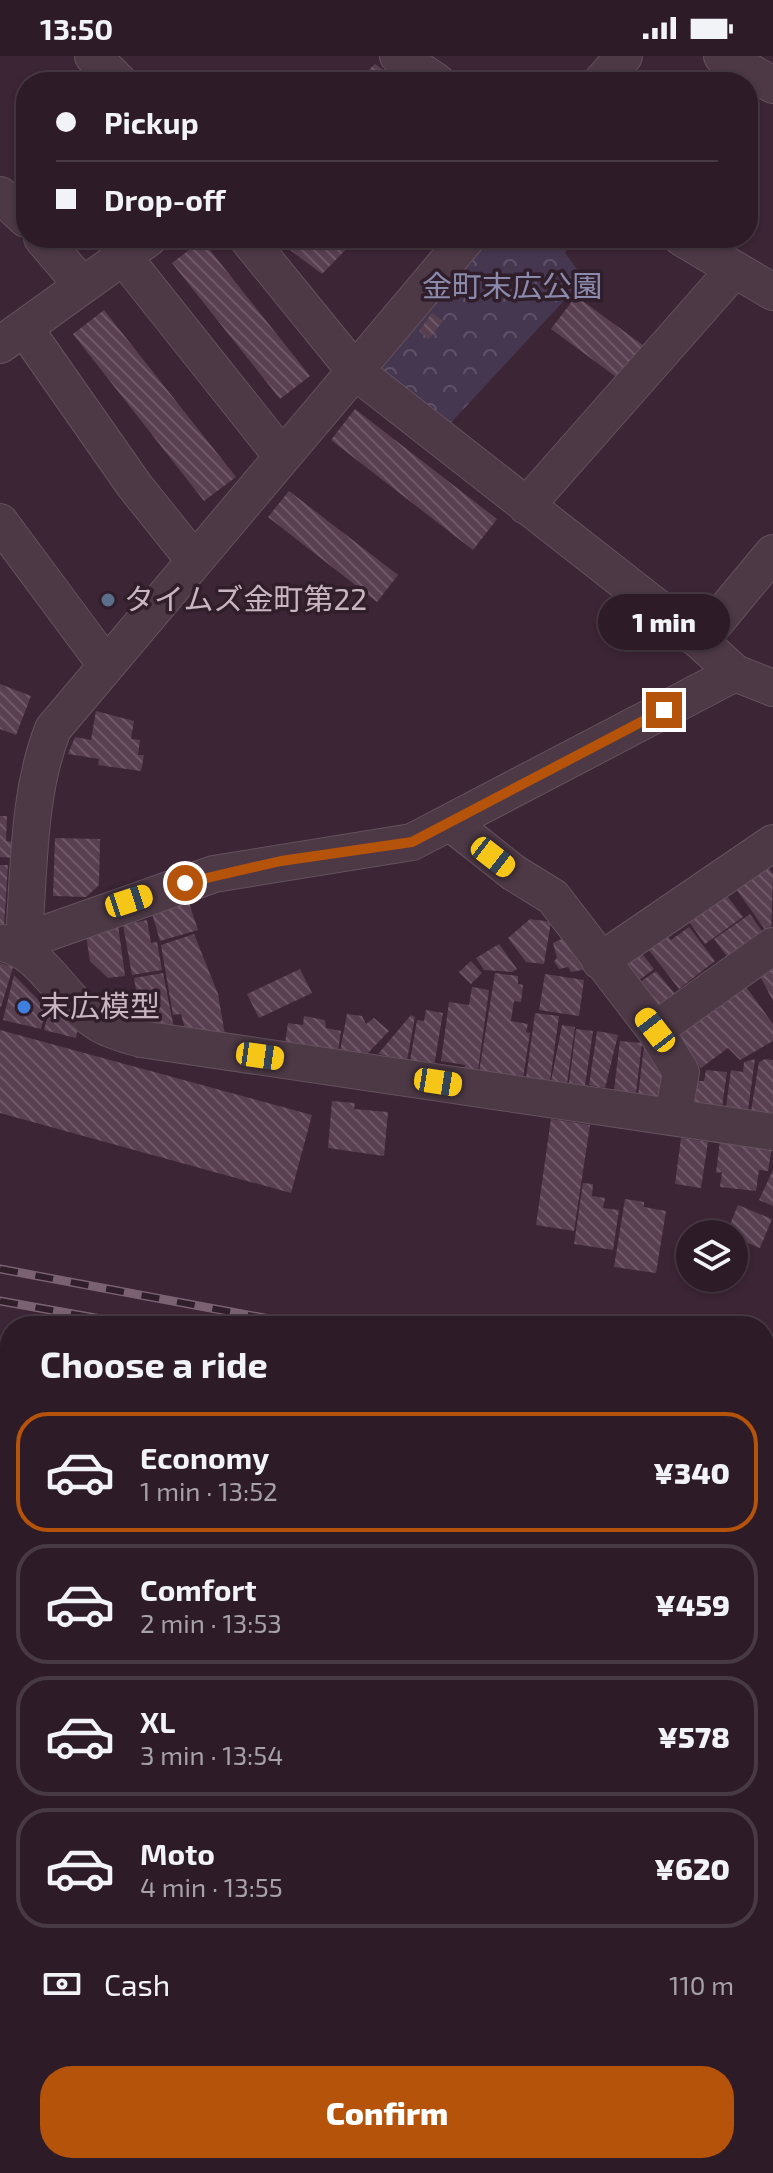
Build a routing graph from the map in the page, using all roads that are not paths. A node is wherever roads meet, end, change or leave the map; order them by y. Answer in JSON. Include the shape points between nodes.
{"nodes":[{"id":1,"x":93,"y":56,"type":"edge"},
{"id":2,"x":398,"y":56,"type":"edge"},
{"id":3,"x":624,"y":56,"type":"edge"},
{"id":4,"x":736,"y":59,"type":"edge"},
{"id":5,"x":109,"y":72,"type":"edge"},
{"id":6,"x":422,"y":72,"type":"edge"},
{"id":7,"x":610,"y":72,"type":"edge"},
{"id":8,"x":754,"y":72,"type":"edge"},
{"id":9,"x":0,"y":195,"type":"edge"},
{"id":10,"x":16,"y":210,"type":"edge"},
{"id":11,"x":51,"y":248,"type":"edge"},
{"id":12,"x":134,"y":248,"type":"edge"},
{"id":13,"x":136,"y":248,"type":"edge"},
{"id":14,"x":255,"y":248,"type":"edge"},
{"id":15,"x":459,"y":248,"type":"edge"},
{"id":16,"x":698,"y":248,"type":"edge"},
{"id":17,"x":734,"y":270,"type":"junction"},
{"id":18,"x":82,"y":285,"type":"junction"},
{"id":19,"x":773,"y":292,"type":"edge"},
{"id":20,"x":13,"y":337,"type":"edge"},
{"id":21,"x":355,"y":371,"type":"junction"},
{"id":22,"x":281,"y":455,"type":"junction"},
{"id":23,"x":526,"y":506,"type":"junction"},
{"id":24,"x":5,"y":539,"type":"edge"},
{"id":25,"x":773,"y":553,"type":"edge"},
{"id":26,"x":194,"y":560,"type":"junction"},
{"id":27,"x":700,"y":641,"type":"junction"},
{"id":28,"x":106,"y":665,"type":"junction"},
{"id":29,"x":735,"y":673,"type":"junction"},
{"id":30,"x":773,"y":688,"type":"edge"},
{"id":31,"x":452,"y":824,"type":"junction"},
{"id":32,"x":773,"y":843,"type":"edge"},
{"id":33,"x":16,"y":943,"type":"edge"},
{"id":34,"x":773,"y":946,"type":"edge"},
{"id":35,"x":600,"y":961,"type":"junction"},
{"id":36,"x":655,"y":1030,"type":"junction"},
{"id":37,"x":673,"y":1117,"type":"junction"},
{"id":38,"x":773,"y":1132,"type":"edge"}],
"edges":[{"from":1,"to":5,"type":"street"},
{"from":2,"to":6,"type":"street"},
{"from":3,"to":7,"type":"street"},
{"from":4,"to":8,"type":"street"},
{"from":9,"to":10,"type":"street"},
{"from":11,"to":18,"type":"street"},
{"from":12,"to":18,"type":"street"},
{"from":13,"to":22,"type":"street"},
{"from":14,"to":21,"type":"street"},
{"from":15,"to":21,"type":"street"},
{"from":16,"to":17,"type":"street"},
{"from":17,"to":19,"type":"street"},
{"from":17,"to":23,"type":"street"},
{"from":18,"to":20,"type":"street"},
{"from":20,"to":26,"type":"street"},
{"from":21,"to":22,"type":"street"},
{"from":21,"to":23,"type":"street"},
{"from":22,"to":26,"type":"street"},
{"from":23,"to":27,"type":"street"},
{"from":24,"to":28,"type":"street"},
{"from":25,"to":27,"type":"street"},
{"from":26,"to":28,"type":"street"},
{"from":27,"to":29,"type":"street"},
{"from":28,"to":33,"type":"street","via":[[53,729],[42,757]]},
{"from":29,"to":30,"type":"street"},
{"from":29,"to":31,"type":"street"},
{"from":31,"to":33,"type":"street","via":[[412,842],[214,874]]},
{"from":31,"to":35,"type":"street","via":[[553,897]]},
{"from":32,"to":35,"type":"street"},
{"from":33,"to":37,"type":"street","via":[[100,1025],[141,1039]]},
{"from":34,"to":36,"type":"street"},
{"from":35,"to":36,"type":"street"},
{"from":36,"to":37,"type":"street","via":[[681,1072]]},
{"from":37,"to":38,"type":"street"}]}
